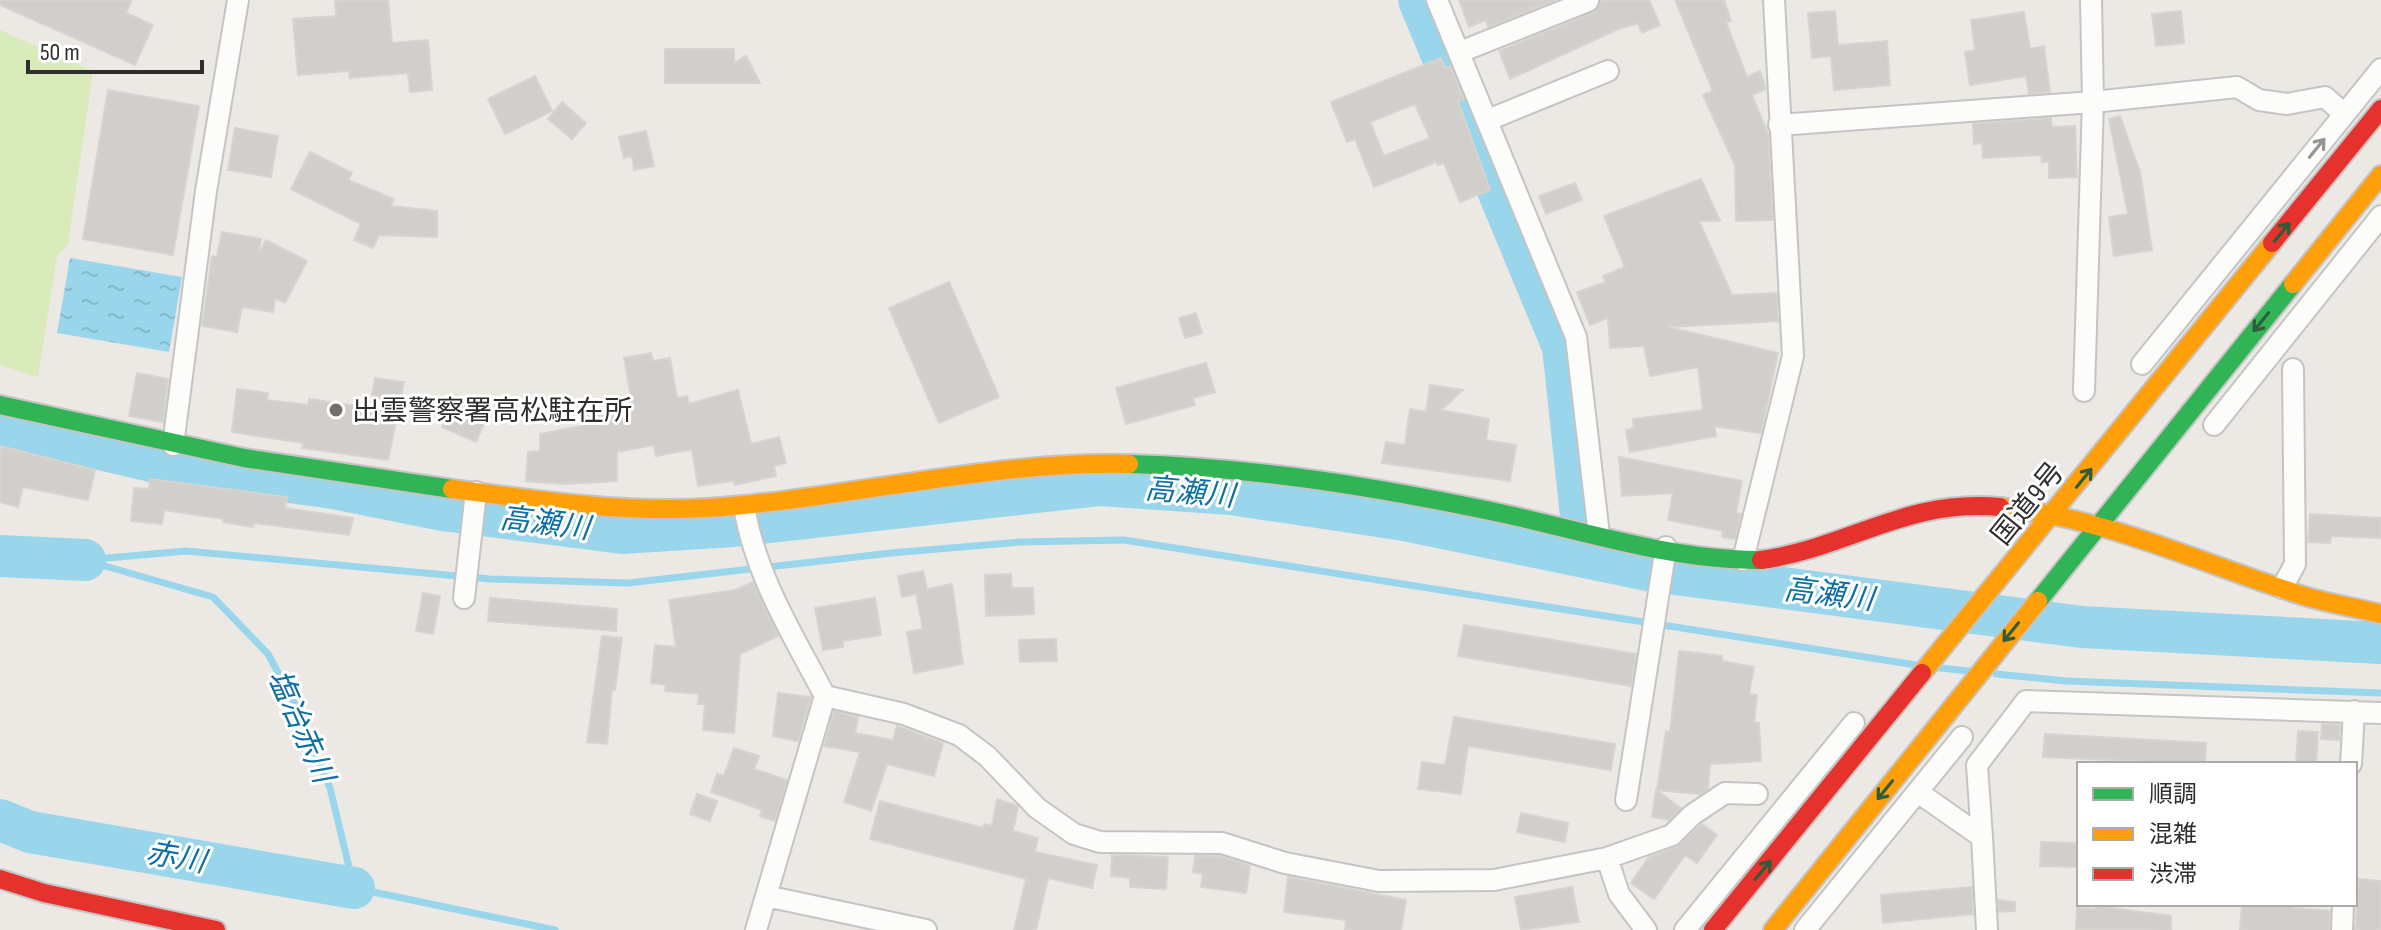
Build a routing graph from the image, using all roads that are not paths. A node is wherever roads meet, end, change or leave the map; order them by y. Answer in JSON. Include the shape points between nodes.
{"nodes":[{"id":1,"x":238,"y":0,"type":"edge"},
{"id":2,"x":1437,"y":0,"type":"edge"},
{"id":3,"x":1774,"y":0,"type":"edge"},
{"id":4,"x":2091,"y":0,"type":"edge"},
{"id":5,"x":1588,"y":1,"type":"edge"},
{"id":6,"x":1460,"y":52,"type":"junction"},
{"id":7,"x":2381,"y":69,"type":"edge"},
{"id":8,"x":1608,"y":71,"type":"dead end"},
{"id":9,"x":2093,"y":102,"type":"junction"},
{"id":10,"x":2381,"y":109,"type":"edge"},
{"id":11,"x":2344,"y":114,"type":"junction"},
{"id":12,"x":1488,"y":120,"type":"junction"},
{"id":13,"x":1779,"y":125,"type":"junction"},
{"id":14,"x":2381,"y":175,"type":"edge"},
{"id":15,"x":2381,"y":216,"type":"edge"},
{"id":16,"x":2250,"y":231,"type":"junction"},
{"id":17,"x":2330,"y":280,"type":"junction"},
{"id":18,"x":2241,"y":283,"type":"junction"},
{"id":19,"x":2281,"y":298,"type":"junction"},
{"id":20,"x":2142,"y":364,"type":"dead end"},
{"id":21,"x":2293,"y":369,"type":"dead end"},
{"id":22,"x":2084,"y":391,"type":"dead end"},
{"id":23,"x":0,"y":405,"type":"edge"},
{"id":24,"x":2214,"y":425,"type":"dead end"},
{"id":25,"x":173,"y":445,"type":"junction"},
{"id":26,"x":476,"y":492,"type":"junction"},
{"id":27,"x":744,"y":506,"type":"junction"},
{"id":28,"x":2055,"y":513,"type":"junction"},
{"id":29,"x":2097,"y":525,"type":"junction"},
{"id":30,"x":1599,"y":535,"type":"junction"},
{"id":31,"x":1666,"y":547,"type":"junction"},
{"id":32,"x":1743,"y":560,"type":"junction"},
{"id":33,"x":2282,"y":588,"type":"junction"},
{"id":34,"x":464,"y":598,"type":"dead end"},
{"id":35,"x":2381,"y":614,"type":"edge"},
{"id":36,"x":825,"y":696,"type":"junction"},
{"id":37,"x":2354,"y":711,"type":"junction"},
{"id":38,"x":2381,"y":713,"type":"edge"},
{"id":39,"x":1854,"y":723,"type":"dead end"},
{"id":40,"x":1962,"y":737,"type":"dead end"},
{"id":41,"x":1926,"y":739,"type":"junction"},
{"id":42,"x":1865,"y":747,"type":"junction"},
{"id":43,"x":1823,"y":760,"type":"junction"},
{"id":44,"x":2351,"y":762,"type":"edge"},
{"id":45,"x":1923,"y":787,"type":"junction"},
{"id":46,"x":1757,"y":794,"type":"dead end"},
{"id":47,"x":1626,"y":800,"type":"dead end"},
{"id":48,"x":1982,"y":837,"type":"junction"},
{"id":49,"x":1607,"y":858,"type":"junction"},
{"id":50,"x":0,"y":879,"type":"edge"},
{"id":51,"x":766,"y":896,"type":"junction"},
{"id":52,"x":2343,"y":906,"type":"edge"},
{"id":53,"x":216,"y":930,"type":"edge"},
{"id":54,"x":756,"y":930,"type":"edge"},
{"id":55,"x":926,"y":930,"type":"edge"},
{"id":56,"x":1646,"y":930,"type":"edge"},
{"id":57,"x":1685,"y":930,"type":"edge"},
{"id":58,"x":1713,"y":930,"type":"edge"},
{"id":59,"x":1773,"y":930,"type":"edge"},
{"id":60,"x":1805,"y":930,"type":"edge"},
{"id":61,"x":1987,"y":930,"type":"edge"},
{"id":62,"x":2342,"y":930,"type":"edge"}],
"edges":[{"from":1,"to":25,"type":"street","via":[[206,191]]},
{"from":2,"to":6,"type":"street"},
{"from":3,"to":13,"type":"street"},
{"from":4,"to":9,"type":"street"},
{"from":5,"to":6,"type":"street"},
{"from":6,"to":12,"type":"street"},
{"from":7,"to":11,"type":"street"},
{"from":8,"to":12,"type":"street"},
{"from":9,"to":11,"type":"street","via":[[2237,87],[2259,100],[2287,104],[2325,97]]},
{"from":9,"to":13,"type":"street"},
{"from":9,"to":22,"type":"street"},
{"from":18,"to":10,"type":"main road","name":"国道9号","one_way":true},
{"from":16,"to":11,"type":"street","one_way":true},
{"from":12,"to":30,"type":"street","via":[[1576,337]]},
{"from":13,"to":32,"type":"street","via":[[1793,356]]},
{"from":14,"to":19,"type":"main road"},
{"from":15,"to":17,"type":"street"},
{"from":16,"to":18,"type":"street"},
{"from":16,"to":20,"type":"street"},
{"from":17,"to":19,"type":"street"},
{"from":17,"to":24,"type":"street"},
{"from":28,"to":18,"type":"main road","name":"国道9号","one_way":true},
{"from":19,"to":29,"type":"main road","one_way":true},
{"from":21,"to":33,"type":"street","via":[[2295,564]]},
{"from":23,"to":25,"type":"main road"},
{"from":25,"to":26,"type":"main road"},
{"from":26,"to":27,"type":"main road","via":[[642,510]]},
{"from":26,"to":34,"type":"street"},
{"from":27,"to":30,"type":"main road","via":[[985,473],[1115,464],[1220,466],[1440,501]]},
{"from":27,"to":36,"type":"street","via":[[749,538],[766,581]]},
{"from":28,"to":29,"type":"main road"},
{"from":28,"to":32,"type":"main road","via":[[1991,506],[1924,509],[1794,552]]},
{"from":28,"to":42,"type":"main road","name":"国道9号"},
{"from":29,"to":33,"type":"main road"},
{"from":29,"to":41,"type":"main road","one_way":true},
{"from":30,"to":31,"type":"main road"},
{"from":31,"to":32,"type":"main road"},
{"from":31,"to":47,"type":"street"},
{"from":33,"to":35,"type":"main road"},
{"from":36,"to":49,"type":"street","via":[[904,714],[959,735],[1037,808],[1074,834],[1100,842],[1222,843],[1285,863],[1379,881],[1494,880]]},
{"from":36,"to":51,"type":"street"},
{"from":37,"to":38,"type":"street"},
{"from":37,"to":44,"type":"street"},
{"from":37,"to":48,"type":"street","via":[[2026,701],[1977,765]]},
{"from":39,"to":43,"type":"street"},
{"from":40,"to":45,"type":"street"},
{"from":41,"to":45,"type":"street"},
{"from":41,"to":59,"type":"main road","one_way":true},
{"from":42,"to":43,"type":"street"},
{"from":58,"to":42,"type":"main road","name":"国道9号","one_way":true},
{"from":43,"to":57,"type":"street"},
{"from":45,"to":48,"type":"street"},
{"from":45,"to":60,"type":"street"},
{"from":46,"to":49,"type":"street","via":[[1725,793],[1672,835]]},
{"from":48,"to":61,"type":"street"},
{"from":49,"to":56,"type":"street","via":[[1619,894]]},
{"from":50,"to":53,"type":"main road"},
{"from":51,"to":54,"type":"street"},
{"from":51,"to":55,"type":"street"},
{"from":52,"to":62,"type":"street"}]}
